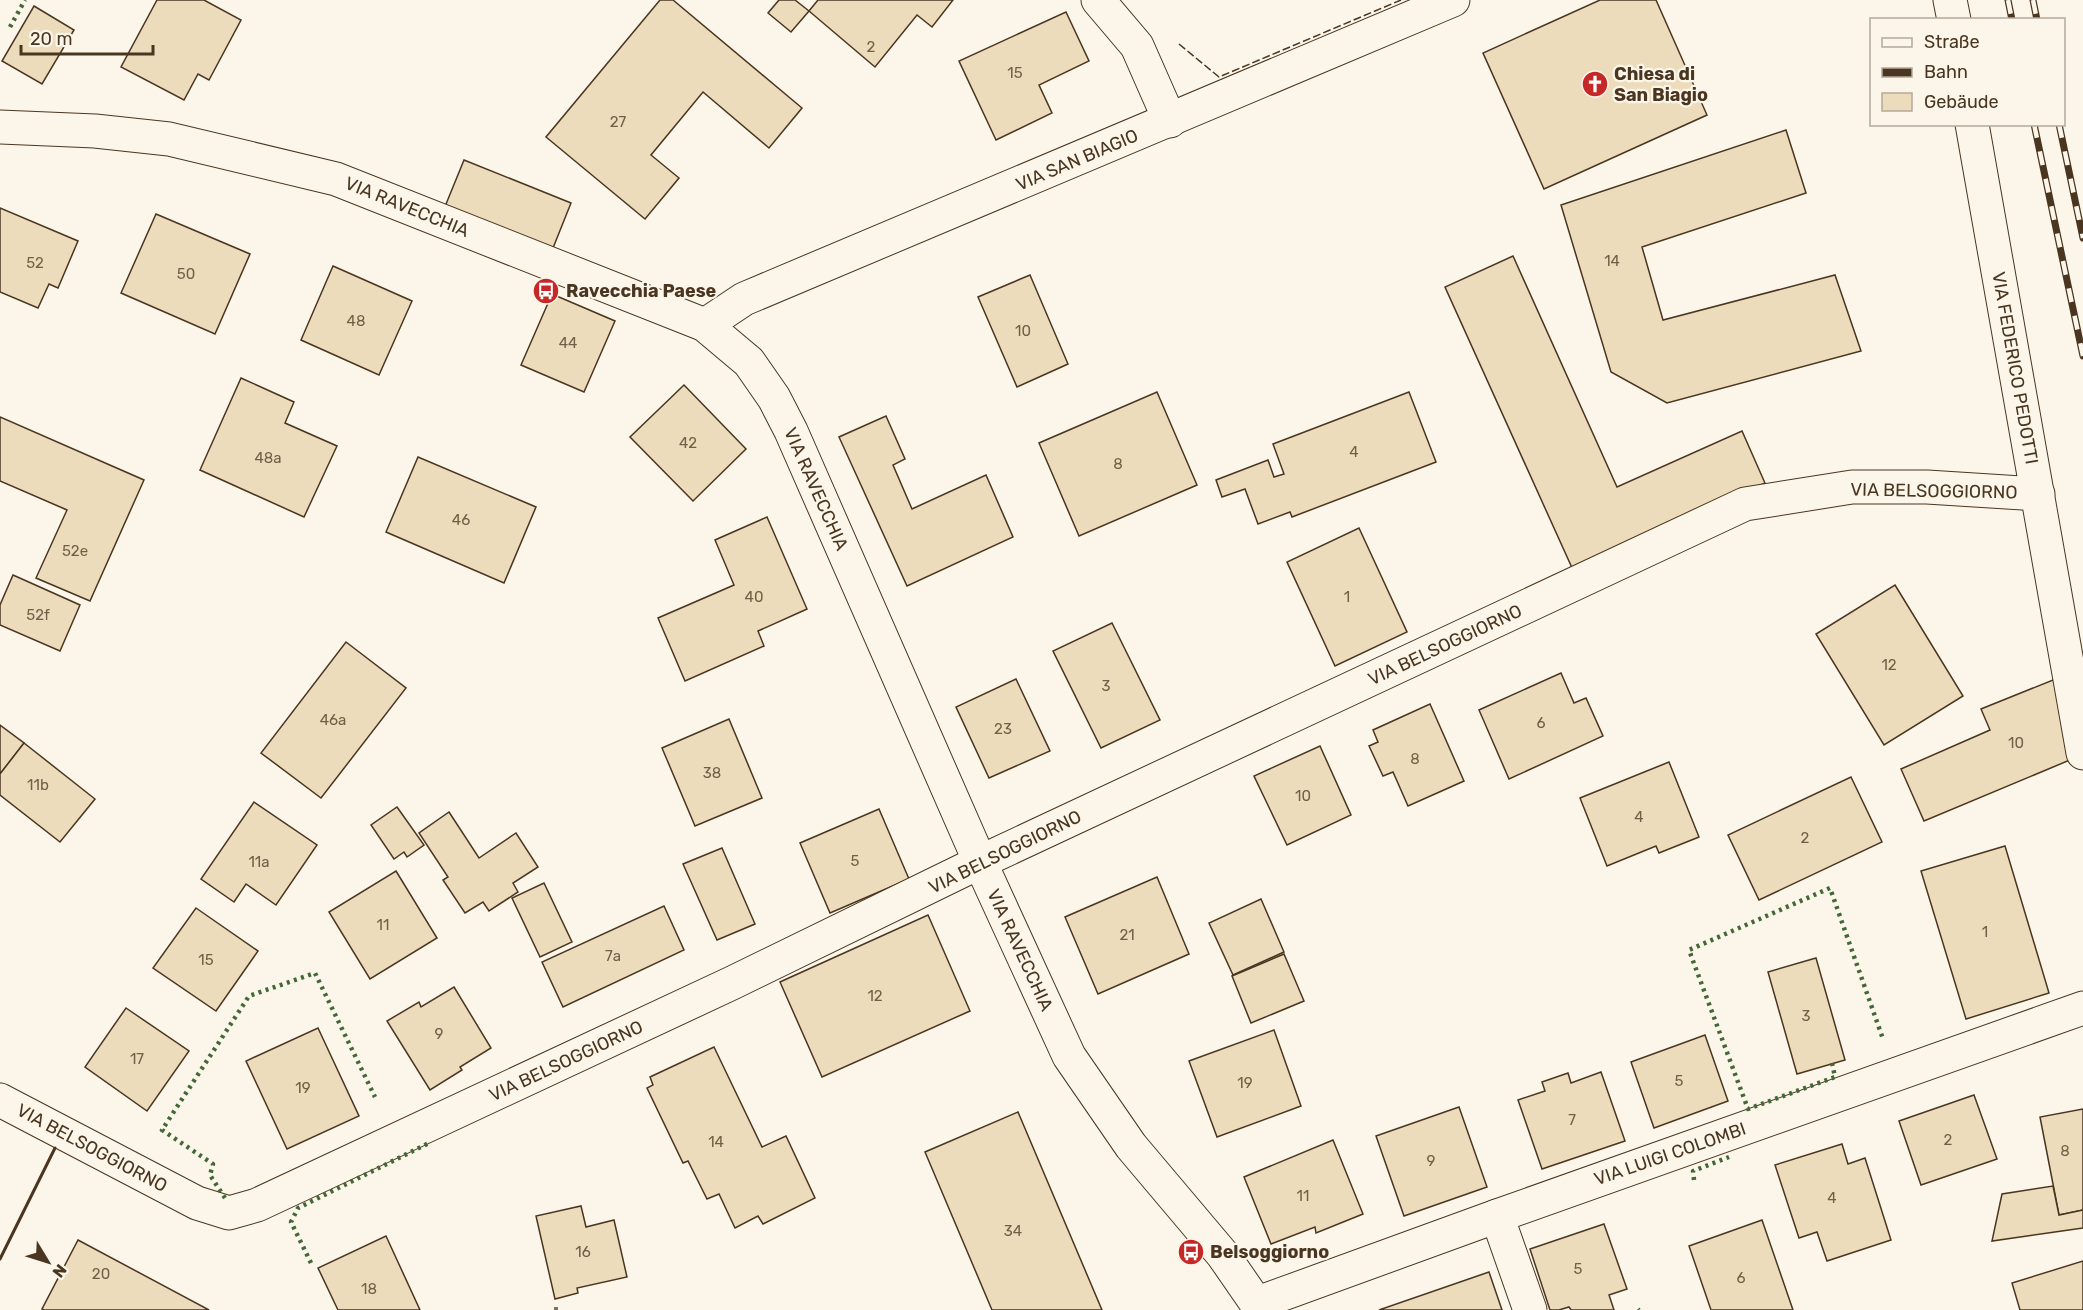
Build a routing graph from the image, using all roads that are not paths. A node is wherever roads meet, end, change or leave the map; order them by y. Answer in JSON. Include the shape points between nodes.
{"nodes":[{"id":1,"x":1098,"y":0,"type":"edge"},
{"id":2,"x":1453,"y":0,"type":"edge"},
{"id":3,"x":1950,"y":0,"type":"edge"},
{"id":4,"x":1954,"y":18,"type":"edge"},
{"id":5,"x":1170,"y":121,"type":"junction"},
{"id":6,"x":1972,"y":126,"type":"edge"},
{"id":7,"x":0,"y":127,"type":"edge"},
{"id":8,"x":705,"y":325,"type":"junction"},
{"id":9,"x":2038,"y":494,"type":"junction"},
{"id":10,"x":2083,"y":753,"type":"edge"},
{"id":11,"x":980,"y":862,"type":"junction"},
{"id":12,"x":2083,"y":1008,"type":"edge"},
{"id":13,"x":0,"y":1100,"type":"edge"},
{"id":14,"x":1497,"y":1216,"type":"junction"},
{"id":15,"x":1259,"y":1306,"type":"edge"},
{"id":16,"x":1530,"y":1310,"type":"edge"}],
"edges":[{"from":1,"to":5,"type":"street","via":[[1137,46]]},
{"from":2,"to":5,"type":"street","name":"VIA SAN BIAGIO"},
{"from":3,"to":4,"type":"street"},
{"from":5,"to":8,"type":"street","name":"VIA SAN BIAGIO","via":[[744,299]]},
{"from":6,"to":9,"type":"street","name":"VIA FEDERICO PEDOTTI"},
{"from":7,"to":8,"type":"street","name":"VIA RAVECCHIA","via":[[170,139],[336,179]]},
{"from":8,"to":11,"type":"street","name":"VIA RAVECCHIA","via":[[749,362],[791,431]]},
{"from":9,"to":10,"type":"street","name":"VIA FEDERICO PEDOTTI"},
{"from":9,"to":11,"type":"street","name":"VIA BELSOGGIORNO","via":[[1852,487],[1745,504]]},
{"from":11,"to":13,"type":"street","name":"VIA BELSOGGIORNO","via":[[267,1200],[229,1212],[197,1203]]},
{"from":11,"to":15,"type":"street","name":"VIA RAVECCHIA","via":[[1069,1056],[1131,1146],[1223,1255]]},
{"from":12,"to":14,"type":"street","name":"VIA LUIGI COLOMBI"},
{"from":14,"to":15,"type":"street","name":"VIA LUIGI COLOMBI"},
{"from":14,"to":16,"type":"street"}]}
